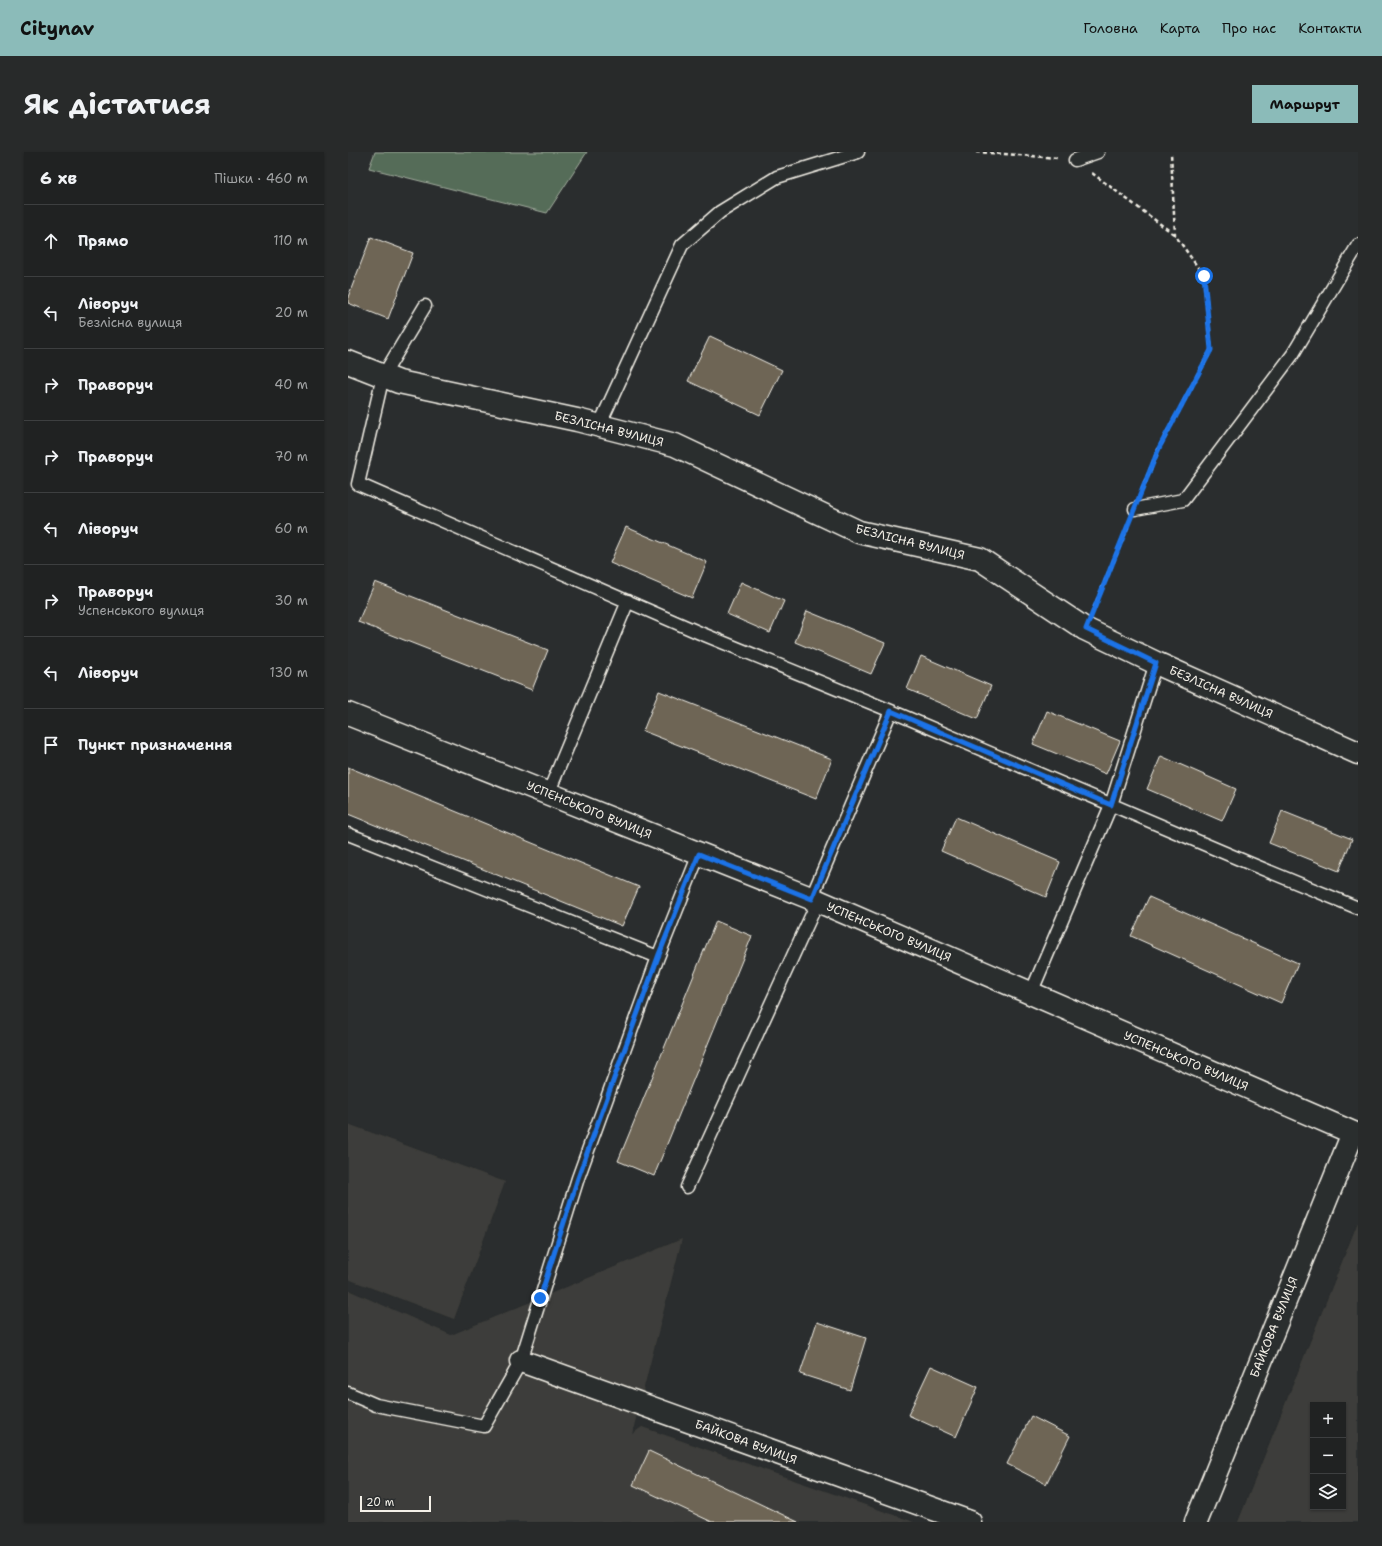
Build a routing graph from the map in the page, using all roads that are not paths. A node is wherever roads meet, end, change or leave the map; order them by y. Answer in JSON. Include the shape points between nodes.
{"nodes":[{"id":1,"x":858,"y":152,"type":"edge"},
{"id":2,"x":1098,"y":152,"type":"edge"},
{"id":3,"x":1075,"y":160,"type":"dead end"},
{"id":4,"x":1358,"y":245,"type":"edge"},
{"id":5,"x":425,"y":306,"type":"dead end"},
{"id":6,"x":348,"y":362,"type":"edge"},
{"id":7,"x":383,"y":376,"type":"junction"},
{"id":8,"x":599,"y":426,"type":"junction"},
{"id":9,"x":1135,"y":509,"type":"road end"},
{"id":10,"x":628,"y":601,"type":"junction"},
{"id":11,"x":1156,"y":663,"type":"junction"},
{"id":12,"x":891,"y":711,"type":"junction"},
{"id":13,"x":348,"y":714,"type":"edge"},
{"id":14,"x":1358,"y":753,"type":"edge"},
{"id":15,"x":548,"y":794,"type":"junction"},
{"id":16,"x":1111,"y":805,"type":"junction"},
{"id":17,"x":348,"y":834,"type":"edge"},
{"id":18,"x":699,"y":854,"type":"junction"},
{"id":19,"x":815,"y":900,"type":"junction"},
{"id":20,"x":1358,"y":908,"type":"edge"},
{"id":21,"x":658,"y":957,"type":"junction"},
{"id":22,"x":1031,"y":993,"type":"junction"},
{"id":23,"x":1355,"y":1134,"type":"edge"},
{"id":24,"x":687,"y":1187,"type":"dead end"},
{"id":25,"x":521,"y":1362,"type":"junction"},
{"id":26,"x":348,"y":1394,"type":"edge"},
{"id":27,"x":970,"y":1522,"type":"edge"},
{"id":28,"x":1196,"y":1522,"type":"edge"}],
"edges":[{"from":1,"to":8,"type":"lane","via":[[777,177],[720,212],[682,245]]},
{"from":2,"to":3,"type":"lane"},
{"from":4,"to":9,"type":"lane","via":[[1293,354],[1183,500]]},
{"from":5,"to":7,"type":"lane"},
{"from":6,"to":7,"type":"street","name":"БЕЗЛІСНА ВУЛИЦЯ"},
{"from":7,"to":8,"type":"street","name":"БЕЗЛІСНА ВУЛИЦЯ","via":[[399,382]]},
{"from":7,"to":10,"type":"lane","via":[[358,484]]},
{"from":8,"to":11,"type":"street","name":"БЕЗЛІСНА ВУЛИЦЯ","via":[[675,446],[859,532],[980,559],[1086,629]]},
{"from":10,"to":12,"type":"lane"},
{"from":10,"to":15,"type":"lane"},
{"from":11,"to":14,"type":"street","name":"БЕЗЛІСНА ВУЛИЦЯ"},
{"from":11,"to":16,"type":"lane"},
{"from":12,"to":16,"type":"lane"},
{"from":12,"to":19,"type":"lane"},
{"from":13,"to":15,"type":"street","name":"УСПЕНСЬКОГО ВУЛИЦЯ"},
{"from":15,"to":18,"type":"street","name":"УСПЕНСЬКОГО ВУЛИЦЯ"},
{"from":16,"to":20,"type":"lane"},
{"from":16,"to":22,"type":"lane"},
{"from":17,"to":21,"type":"lane"},
{"from":18,"to":19,"type":"street","name":"УСПЕНСЬКОГО ВУЛИЦЯ"},
{"from":18,"to":21,"type":"lane"},
{"from":19,"to":22,"type":"street","name":"УСПЕНСЬКОГО ВУЛИЦЯ"},
{"from":19,"to":24,"type":"lane"},
{"from":21,"to":25,"type":"lane","via":[[578,1178]]},
{"from":22,"to":23,"type":"street","name":"УСПЕНСЬКОГО ВУЛИЦЯ"},
{"from":23,"to":28,"type":"street","name":"БАЙКОВА ВУЛИЦЯ"},
{"from":25,"to":26,"type":"lane","via":[[484,1426],[376,1405]]},
{"from":25,"to":27,"type":"street","name":"БАЙКОВА ВУЛИЦЯ"}]}
